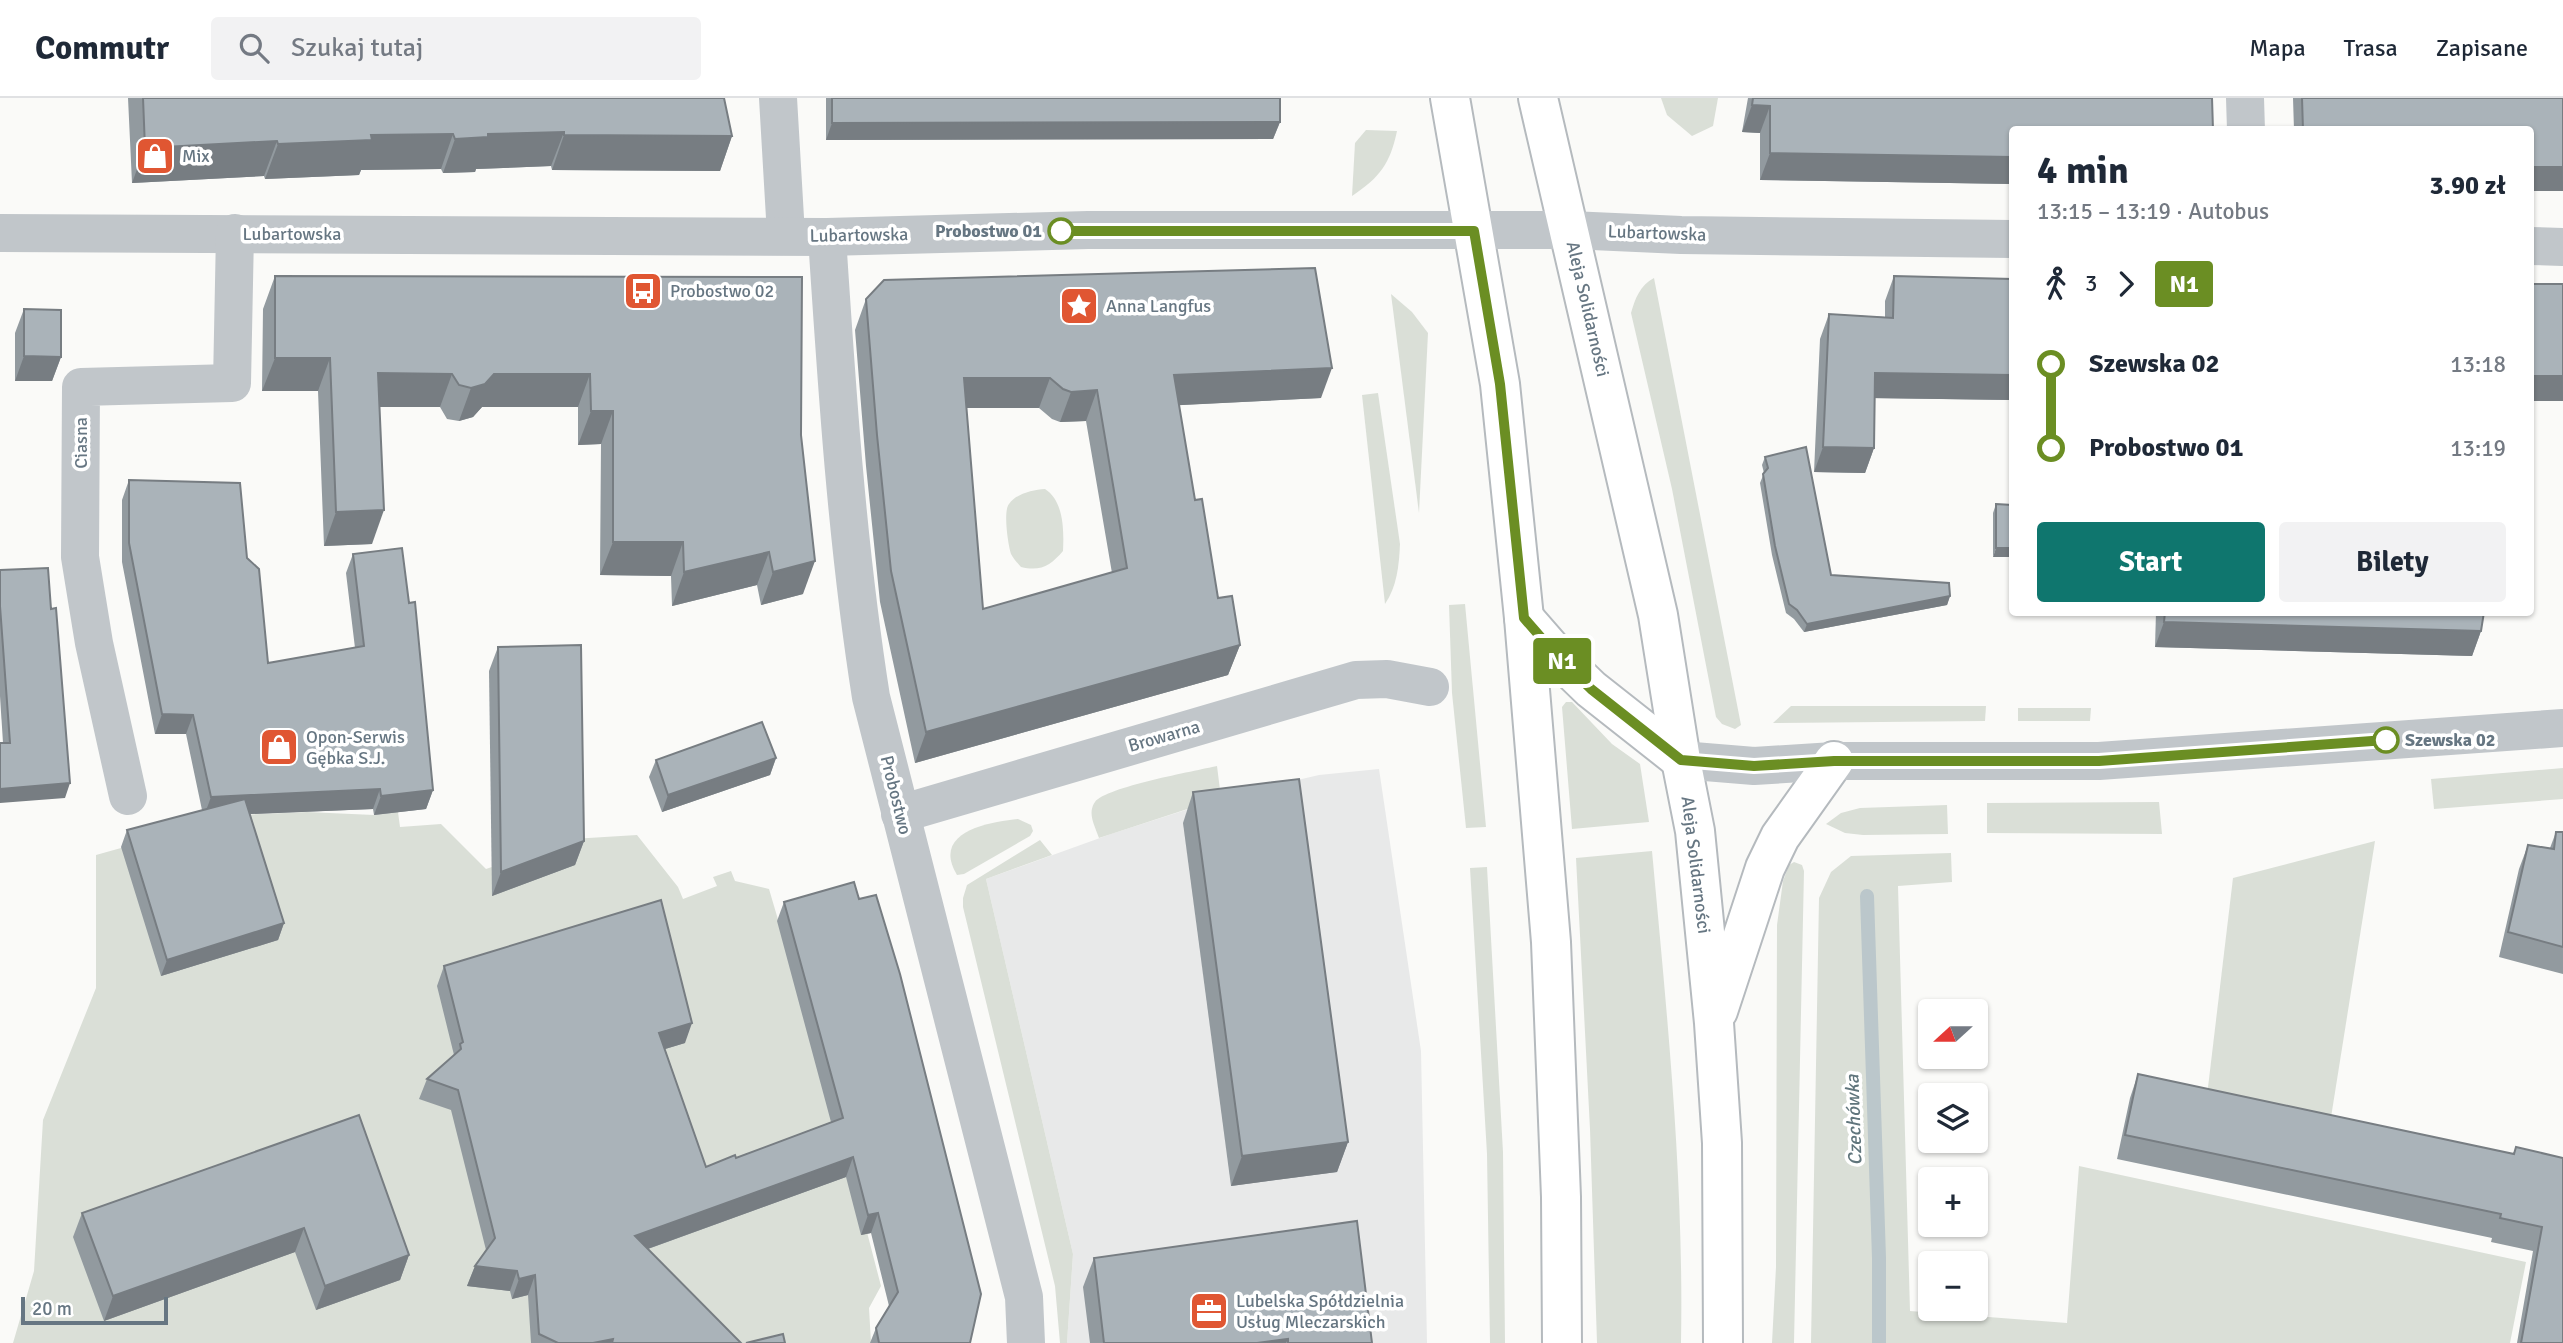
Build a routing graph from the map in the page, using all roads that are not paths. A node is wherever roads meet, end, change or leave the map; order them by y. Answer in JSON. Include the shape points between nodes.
{"nodes":[{"id":1,"x":778,"y":98,"type":"edge"},
{"id":2,"x":1451,"y":98,"type":"edge"},
{"id":3,"x":1538,"y":98,"type":"edge"},
{"id":4,"x":2245,"y":98,"type":"edge"},
{"id":5,"x":2246,"y":126,"type":"edge"},
{"id":6,"x":1570,"y":230,"type":"junction"},
{"id":7,"x":1474,"y":231,"type":"junction"},
{"id":8,"x":0,"y":233,"type":"edge"},
{"id":9,"x":235,"y":233,"type":"junction"},
{"id":10,"x":786,"y":235,"type":"junction"},
{"id":11,"x":827,"y":237,"type":"junction"},
{"id":12,"x":2009,"y":239,"type":"edge"},
{"id":13,"x":2534,"y":246,"type":"edge"},
{"id":14,"x":2563,"y":247,"type":"edge"},
{"id":15,"x":1524,"y":618,"type":"junction"},
{"id":16,"x":1430,"y":687,"type":"dead end"},
{"id":17,"x":2563,"y":728,"type":"edge"},
{"id":18,"x":1681,"y":760,"type":"junction"},
{"id":19,"x":1834,"y":761,"type":"junction"},
{"id":20,"x":128,"y":796,"type":"dead end"},
{"id":21,"x":900,"y":814,"type":"junction"},
{"id":22,"x":1714,"y":1023,"type":"junction"},
{"id":23,"x":1026,"y":1343,"type":"edge"},
{"id":24,"x":1562,"y":1343,"type":"edge"},
{"id":25,"x":1723,"y":1343,"type":"edge"}],
"edges":[{"from":1,"to":10,"type":"street"},
{"from":2,"to":7,"type":"main road"},
{"from":3,"to":6,"type":"main road","name":"Aleja Solidarności"},
{"from":4,"to":5,"type":"street"},
{"from":6,"to":7,"type":"street","name":"Lubartowska"},
{"from":6,"to":12,"type":"street","name":"Lubartowska"},
{"from":6,"to":18,"type":"main road","name":"Aleja Solidarności","via":[[1658,615]]},
{"from":7,"to":11,"type":"street","name":"Lubartowska","via":[[1088,230]]},
{"from":7,"to":15,"type":"main road","via":[[1500,384]]},
{"from":8,"to":9,"type":"street","name":"Lubartowska"},
{"from":9,"to":10,"type":"street","name":"Lubartowska"},
{"from":9,"to":20,"type":"street","name":"Ciasna","via":[[232,383],[81,387],[80,557]]},
{"from":10,"to":11,"type":"street","name":"Lubartowska"},
{"from":11,"to":21,"type":"street","name":"Probostwo","via":[[842,456],[862,639],[871,697]]},
{"from":13,"to":14,"type":"street"},
{"from":15,"to":18,"type":"main road","via":[[1591,689]]},
{"from":15,"to":24,"type":"main road","via":[[1551,942]]},
{"from":16,"to":21,"type":"street","name":"Browarna","via":[[1387,679],[1356,680]]},
{"from":17,"to":19,"type":"street","via":[[2099,761]]},
{"from":18,"to":19,"type":"street","via":[[1754,766]]},
{"from":18,"to":22,"type":"main road","name":"Aleja Solidarności","via":[[1695,831]]},
{"from":19,"to":22,"type":"main road","via":[[1780,837],[1765,868]]},
{"from":21,"to":23,"type":"street","name":"Probostwo","via":[[1021,1286]]},
{"from":22,"to":25,"type":"main road","name":"Aleja Solidarności","via":[[1722,1143]]}]}
